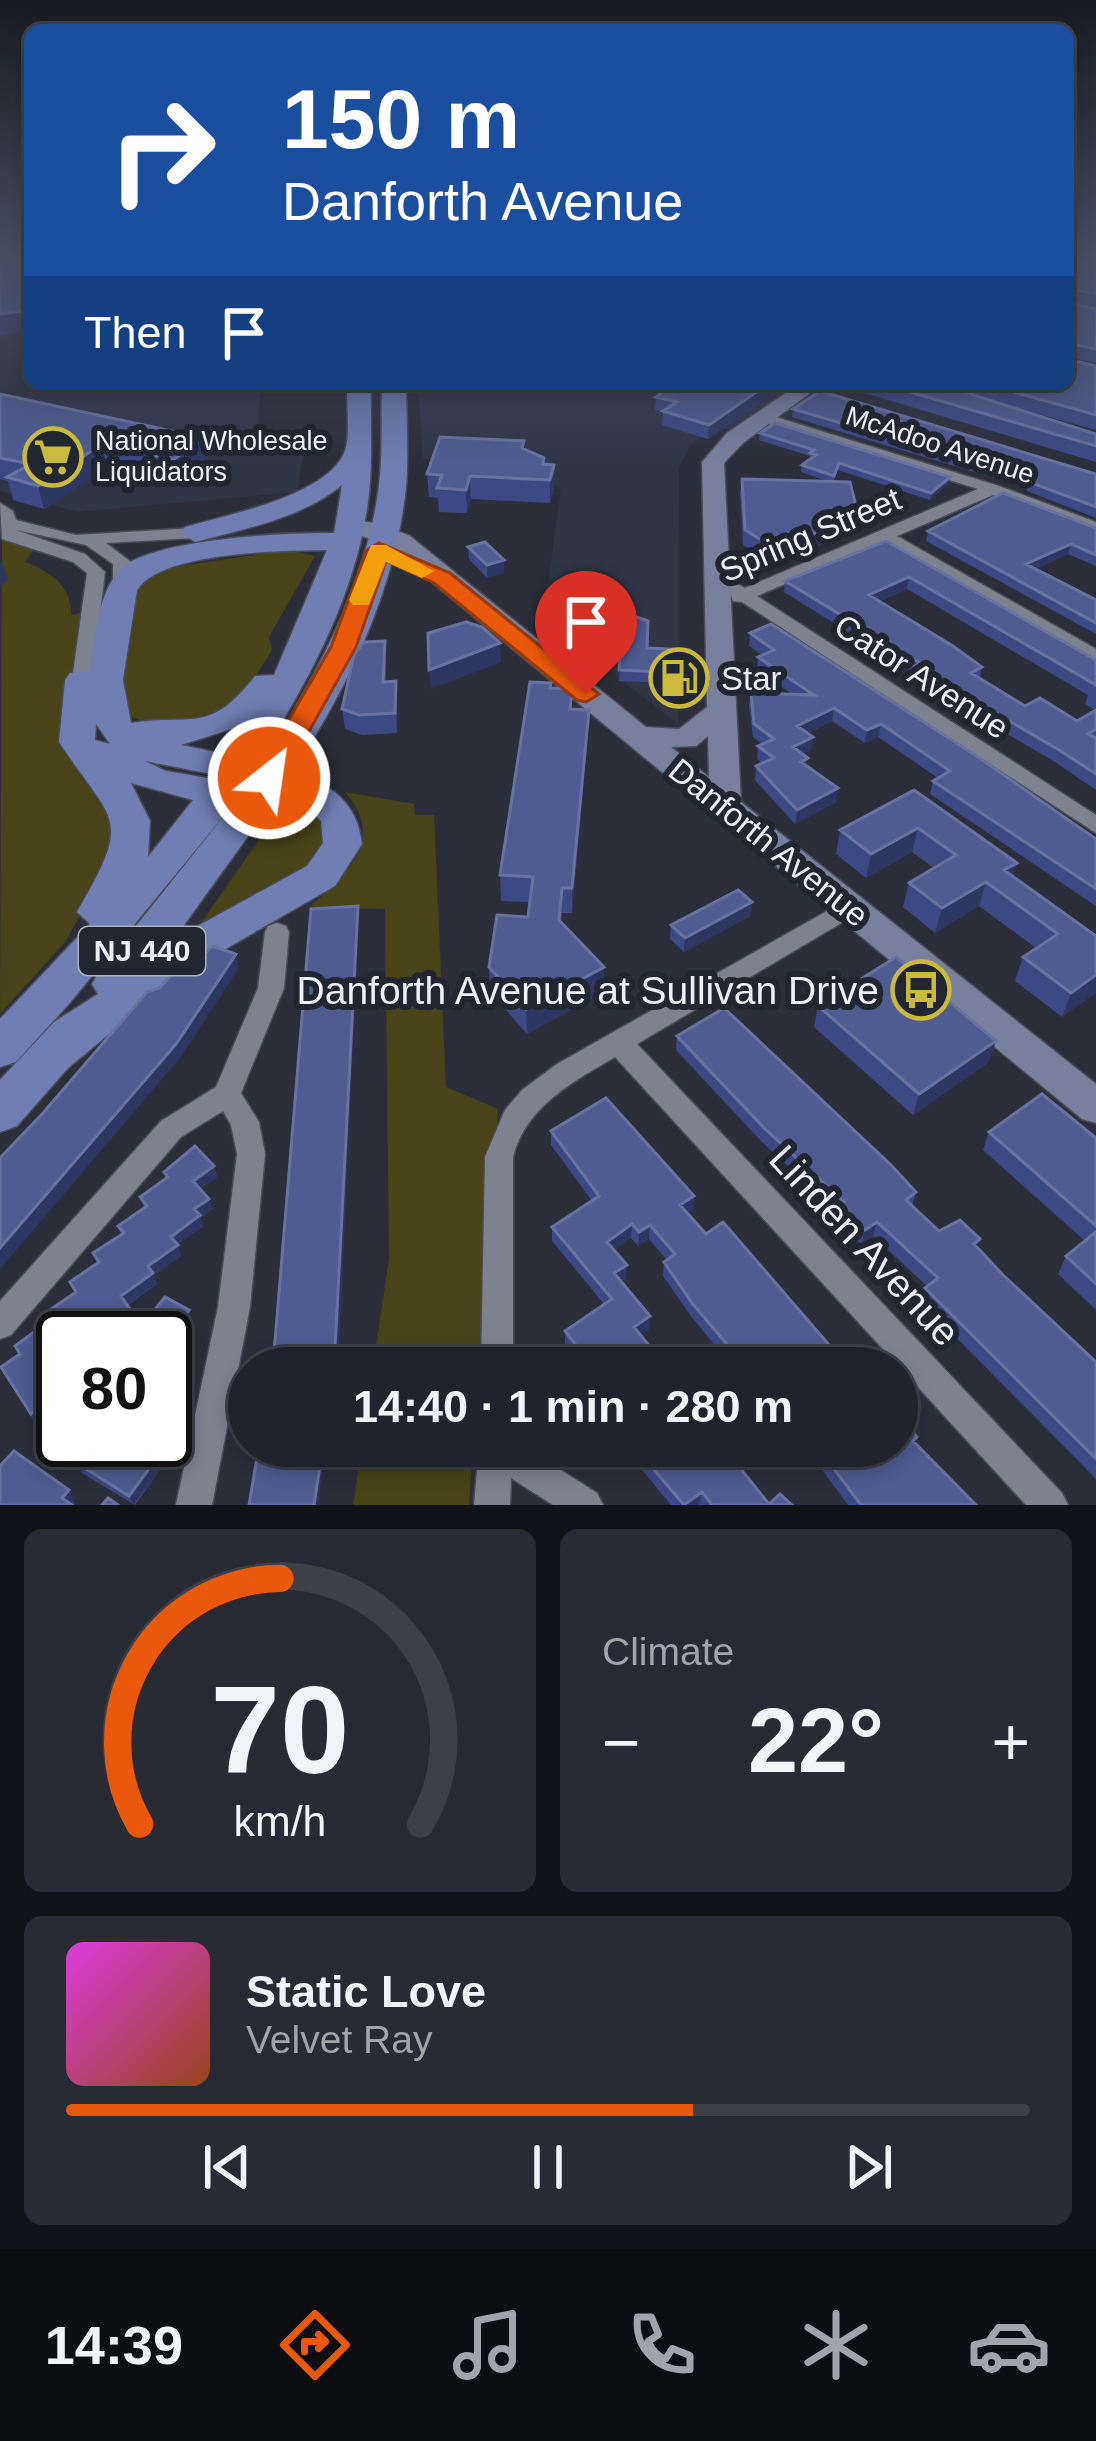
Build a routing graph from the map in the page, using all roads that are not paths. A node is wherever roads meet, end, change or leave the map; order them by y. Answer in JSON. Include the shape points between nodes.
{"nodes":[{"id":1,"x":359,"y":390,"type":"edge"},
{"id":2,"x":394,"y":390,"type":"edge"},
{"id":3,"x":808,"y":390,"type":"edge"},
{"id":4,"x":766,"y":418,"type":"junction"},
{"id":5,"x":356,"y":455,"type":"junction"},
{"id":6,"x":992,"y":489,"type":"junction"},
{"id":7,"x":2,"y":518,"type":"edge"},
{"id":8,"x":1096,"y":528,"type":"edge"},
{"id":9,"x":195,"y":533,"type":"junction"},
{"id":10,"x":38,"y":536,"type":"junction"},
{"id":11,"x":885,"y":536,"type":"junction"},
{"id":12,"x":364,"y":537,"type":"junction"},
{"id":13,"x":91,"y":540,"type":"junction"},
{"id":14,"x":716,"y":577,"type":"junction"},
{"id":15,"x":122,"y":590,"type":"junction"},
{"id":16,"x":744,"y":595,"type":"junction"},
{"id":17,"x":716,"y":606,"type":"junction"},
{"id":18,"x":312,"y":622,"type":"junction"},
{"id":19,"x":1096,"y":657,"type":"edge"},
{"id":20,"x":82,"y":680,"type":"joint"},
{"id":21,"x":722,"y":710,"type":"junction"},
{"id":22,"x":93,"y":727,"type":"junction"},
{"id":23,"x":639,"y":736,"type":"junction"},
{"id":24,"x":238,"y":780,"type":"junction"},
{"id":25,"x":725,"y":805,"type":"junction"},
{"id":26,"x":1096,"y":825,"type":"edge"},
{"id":27,"x":850,"y":907,"type":"junction"},
{"id":28,"x":277,"y":932,"type":"dead end"},
{"id":29,"x":79,"y":962,"type":"junction"},
{"id":30,"x":618,"y":1042,"type":"junction"},
{"id":31,"x":0,"y":1049,"type":"edge"},
{"id":32,"x":54,"y":1054,"type":"junction"},
{"id":33,"x":227,"y":1094,"type":"junction"},
{"id":34,"x":1096,"y":1107,"type":"edge"},
{"id":35,"x":0,"y":1112,"type":"edge"},
{"id":36,"x":0,"y":1324,"type":"edge"},
{"id":37,"x":497,"y":1347,"type":"edge"},
{"id":38,"x":495,"y":1467,"type":"edge"},
{"id":39,"x":526,"y":1467,"type":"edge"},
{"id":40,"x":194,"y":1505,"type":"edge"},
{"id":41,"x":492,"y":1505,"type":"edge"},
{"id":42,"x":585,"y":1505,"type":"edge"},
{"id":43,"x":1050,"y":1505,"type":"edge"}],
"edges":[{"from":1,"to":5,"type":"highway","number":"NJ 440"},
{"from":2,"to":12,"type":"highway","number":"NJ 440","via":[[393,481]]},
{"from":3,"to":4,"type":"main road"},
{"from":4,"to":6,"type":"street","name":"McAdoo Avenue"},
{"from":4,"to":14,"type":"main road","via":[[713,462]]},
{"from":5,"to":9,"type":"highway","via":[[307,500]]},
{"from":5,"to":12,"type":"highway","number":"NJ 440"},
{"from":6,"to":8,"type":"street","name":"McAdoo Avenue"},
{"from":6,"to":11,"type":"street","name":"Spring Street"},
{"from":7,"to":10,"type":"street","via":[[8,535]]},
{"from":7,"to":13,"type":"street","via":[[35,519]]},
{"from":9,"to":12,"type":"highway","via":[[279,525]]},
{"from":9,"to":13,"type":"street"},
{"from":10,"to":13,"type":"street"},
{"from":10,"to":20,"type":"street","via":[[96,572]]},
{"from":11,"to":16,"type":"street","name":"Spring Street"},
{"from":11,"to":19,"type":"street"},
{"from":12,"to":15,"type":"highway","via":[[157,563]]},
{"from":12,"to":18,"type":"highway","number":"NJ 440"},
{"from":12,"to":23,"type":"main road","name":"Danforth Avenue","via":[[442,578]]},
{"from":12,"to":24,"type":"highway","number":"NJ 440","via":[[344,647]]},
{"from":13,"to":15,"type":"street","via":[[122,562]]},
{"from":14,"to":16,"type":"street","name":"Cator Avenue"},
{"from":14,"to":17,"type":"main road"},
{"from":15,"to":22,"type":"highway","via":[[104,705]]},
{"from":16,"to":17,"type":"street","name":"Spring Street"},
{"from":16,"to":26,"type":"street","name":"Cator Avenue"},
{"from":17,"to":21,"type":"main road"},
{"from":18,"to":22,"type":"highway","via":[[250,706],[216,727],[164,736]]},
{"from":18,"to":24,"type":"highway","number":"NJ 440"},
{"from":20,"to":22,"type":"highway"},
{"from":21,"to":23,"type":"main road","via":[[686,740]]},
{"from":21,"to":25,"type":"main road"},
{"from":22,"to":24,"type":"highway","via":[[135,775]]},
{"from":22,"to":29,"type":"highway","via":[[77,742],[125,796],[134,822],[124,870],[85,932]]},
{"from":23,"to":25,"type":"main road","name":"Danforth Avenue"},
{"from":24,"to":29,"type":"highway","number":"NJ 440"},
{"from":24,"to":32,"type":"highway","number":"NJ 440","via":[[171,915]]},
{"from":24,"to":32,"type":"highway","via":[[320,794],[337,809],[345,836],[329,868],[167,963]]},
{"from":25,"to":27,"type":"main road","name":"Danforth Avenue"},
{"from":27,"to":30,"type":"street"},
{"from":27,"to":34,"type":"main road","name":"Danforth Avenue"},
{"from":28,"to":33,"type":"street","via":[[271,988]]},
{"from":29,"to":31,"type":"highway","number":"NJ 440"},
{"from":30,"to":37,"type":"street","via":[[523,1103],[504,1131]]},
{"from":30,"to":43,"type":"street","name":"Linden Avenue"},
{"from":32,"to":35,"type":"highway","number":"NJ 440"},
{"from":33,"to":36,"type":"street","via":[[171,1129]]},
{"from":33,"to":40,"type":"street","via":[[245,1122],[251,1154],[234,1307]]},
{"from":38,"to":41,"type":"street"},
{"from":39,"to":42,"type":"street"}]}
